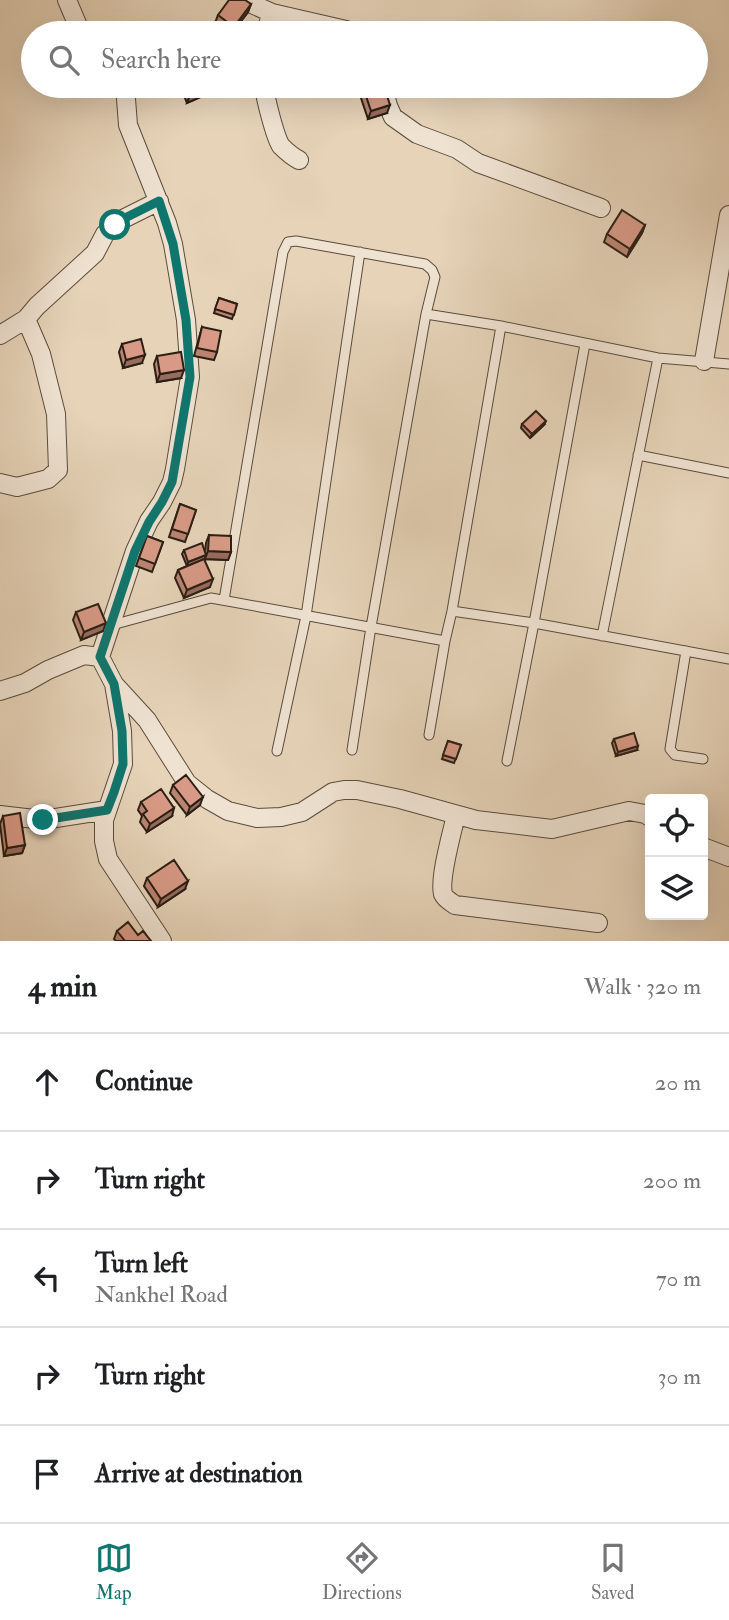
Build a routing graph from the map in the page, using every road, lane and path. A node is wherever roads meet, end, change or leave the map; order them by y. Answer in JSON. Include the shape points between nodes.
{"nodes":[{"id":1,"x":67,"y":0,"type":"edge"},
{"id":2,"x":243,"y":0,"type":"edge"},
{"id":3,"x":272,"y":13,"type":"junction"},
{"id":4,"x":76,"y":21,"type":"edge"},
{"id":5,"x":269,"y":21,"type":"edge"},
{"id":6,"x":307,"y":21,"type":"edge"},
{"id":7,"x":126,"y":98,"type":"edge"},
{"id":8,"x":265,"y":98,"type":"edge"},
{"id":9,"x":386,"y":98,"type":"edge"},
{"id":10,"x":299,"y":160,"type":"dead end"},
{"id":11,"x":159,"y":201,"type":"junction"},
{"id":12,"x":601,"y":208,"type":"dead end"},
{"id":13,"x":729,"y":215,"type":"edge"},
{"id":14,"x":726,"y":248,"type":"edge"},
{"id":15,"x":360,"y":252,"type":"junction"},
{"id":16,"x":426,"y":314,"type":"junction"},
{"id":17,"x":26,"y":319,"type":"junction"},
{"id":18,"x":501,"y":326,"type":"junction"},
{"id":19,"x":0,"y":335,"type":"edge"},
{"id":20,"x":585,"y":344,"type":"junction"},
{"id":21,"x":657,"y":358,"type":"junction"},
{"id":22,"x":704,"y":361,"type":"junction"},
{"id":23,"x":729,"y":364,"type":"edge"},
{"id":24,"x":638,"y":455,"type":"junction"},
{"id":25,"x":729,"y":473,"type":"edge"},
{"id":26,"x":0,"y":483,"type":"edge"},
{"id":27,"x":224,"y":600,"type":"junction"},
{"id":28,"x":452,"y":611,"type":"junction"},
{"id":29,"x":306,"y":616,"type":"junction"},
{"id":30,"x":534,"y":623,"type":"junction"},
{"id":31,"x":110,"y":625,"type":"junction"},
{"id":32,"x":370,"y":627,"type":"junction"},
{"id":33,"x":602,"y":636,"type":"junction"},
{"id":34,"x":445,"y":641,"type":"junction"},
{"id":35,"x":686,"y":651,"type":"junction"},
{"id":36,"x":100,"y":657,"type":"junction"},
{"id":37,"x":729,"y":659,"type":"edge"},
{"id":38,"x":114,"y":684,"type":"junction"},
{"id":39,"x":0,"y":691,"type":"edge"},
{"id":40,"x":429,"y":735,"type":"dead end"},
{"id":41,"x":352,"y":750,"type":"dead end"},
{"id":42,"x":277,"y":751,"type":"dead end"},
{"id":43,"x":703,"y":759,"type":"dead end"},
{"id":44,"x":507,"y":761,"type":"dead end"},
{"id":45,"x":107,"y":810,"type":"junction"},
{"id":46,"x":0,"y":815,"type":"edge"},
{"id":47,"x":456,"y":815,"type":"junction"},
{"id":48,"x":645,"y":816,"type":"edge"},
{"id":49,"x":708,"y":849,"type":"edge"},
{"id":50,"x":729,"y":857,"type":"edge"},
{"id":51,"x":598,"y":923,"type":"dead end"},
{"id":52,"x":162,"y":941,"type":"edge"}],
"edges":[{"from":1,"to":4,"type":"street"},
{"from":2,"to":3,"type":"street"},
{"from":3,"to":5,"type":"street"},
{"from":3,"to":6,"type":"street"},
{"from":7,"to":11,"type":"street","via":[[128,125]]},
{"from":8,"to":10,"type":"street","via":[[280,145]]},
{"from":9,"to":12,"type":"street","via":[[393,117],[417,134],[457,149],[478,163]]},
{"from":11,"to":17,"type":"street","via":[[115,225],[95,253]]},
{"from":11,"to":31,"type":"street","via":[[173,244],[190,377],[172,482],[135,551]]},
{"from":13,"to":14,"type":"street"},
{"from":14,"to":22,"type":"street"},
{"from":15,"to":16,"type":"lane","via":[[425,264],[432,270],[435,277]]},
{"from":15,"to":27,"type":"lane","via":[[296,241],[288,242],[283,253]]},
{"from":15,"to":29,"type":"lane"},
{"from":16,"to":18,"type":"lane"},
{"from":16,"to":32,"type":"lane"},
{"from":17,"to":19,"type":"street"},
{"from":17,"to":26,"type":"street","via":[[57,414],[58,470],[48,479],[17,487]]},
{"from":18,"to":20,"type":"lane"},
{"from":18,"to":28,"type":"lane"},
{"from":20,"to":21,"type":"lane"},
{"from":20,"to":30,"type":"lane"},
{"from":21,"to":22,"type":"lane"},
{"from":21,"to":24,"type":"lane"},
{"from":22,"to":23,"type":"lane"},
{"from":24,"to":25,"type":"lane"},
{"from":24,"to":33,"type":"lane"},
{"from":27,"to":29,"type":"lane"},
{"from":27,"to":31,"type":"lane","via":[[211,598]]},
{"from":28,"to":30,"type":"lane"},
{"from":28,"to":34,"type":"lane"},
{"from":29,"to":32,"type":"lane"},
{"from":29,"to":42,"type":"lane"},
{"from":30,"to":33,"type":"lane"},
{"from":30,"to":44,"type":"lane"},
{"from":31,"to":36,"type":"street"},
{"from":32,"to":34,"type":"lane"},
{"from":32,"to":41,"type":"lane"},
{"from":33,"to":35,"type":"lane"},
{"from":34,"to":40,"type":"lane"},
{"from":35,"to":37,"type":"lane"},
{"from":35,"to":43,"type":"lane","via":[[670,749],[675,755]]},
{"from":36,"to":38,"type":"street"},
{"from":36,"to":39,"type":"street","via":[[84,655]]},
{"from":38,"to":45,"type":"street","via":[[123,764]]},
{"from":38,"to":47,"type":"street","via":[[147,720],[187,783],[228,811],[257,818],[281,817],[302,812],[333,792],[357,790]]},
{"from":45,"to":46,"type":"street","via":[[43,820]]},
{"from":45,"to":52,"type":"street","via":[[104,841],[108,859]]},
{"from":47,"to":48,"type":"street","via":[[552,829],[629,811]]},
{"from":47,"to":51,"type":"street","via":[[443,874],[447,900],[455,905]]},
{"from":49,"to":50,"type":"street"}]}
